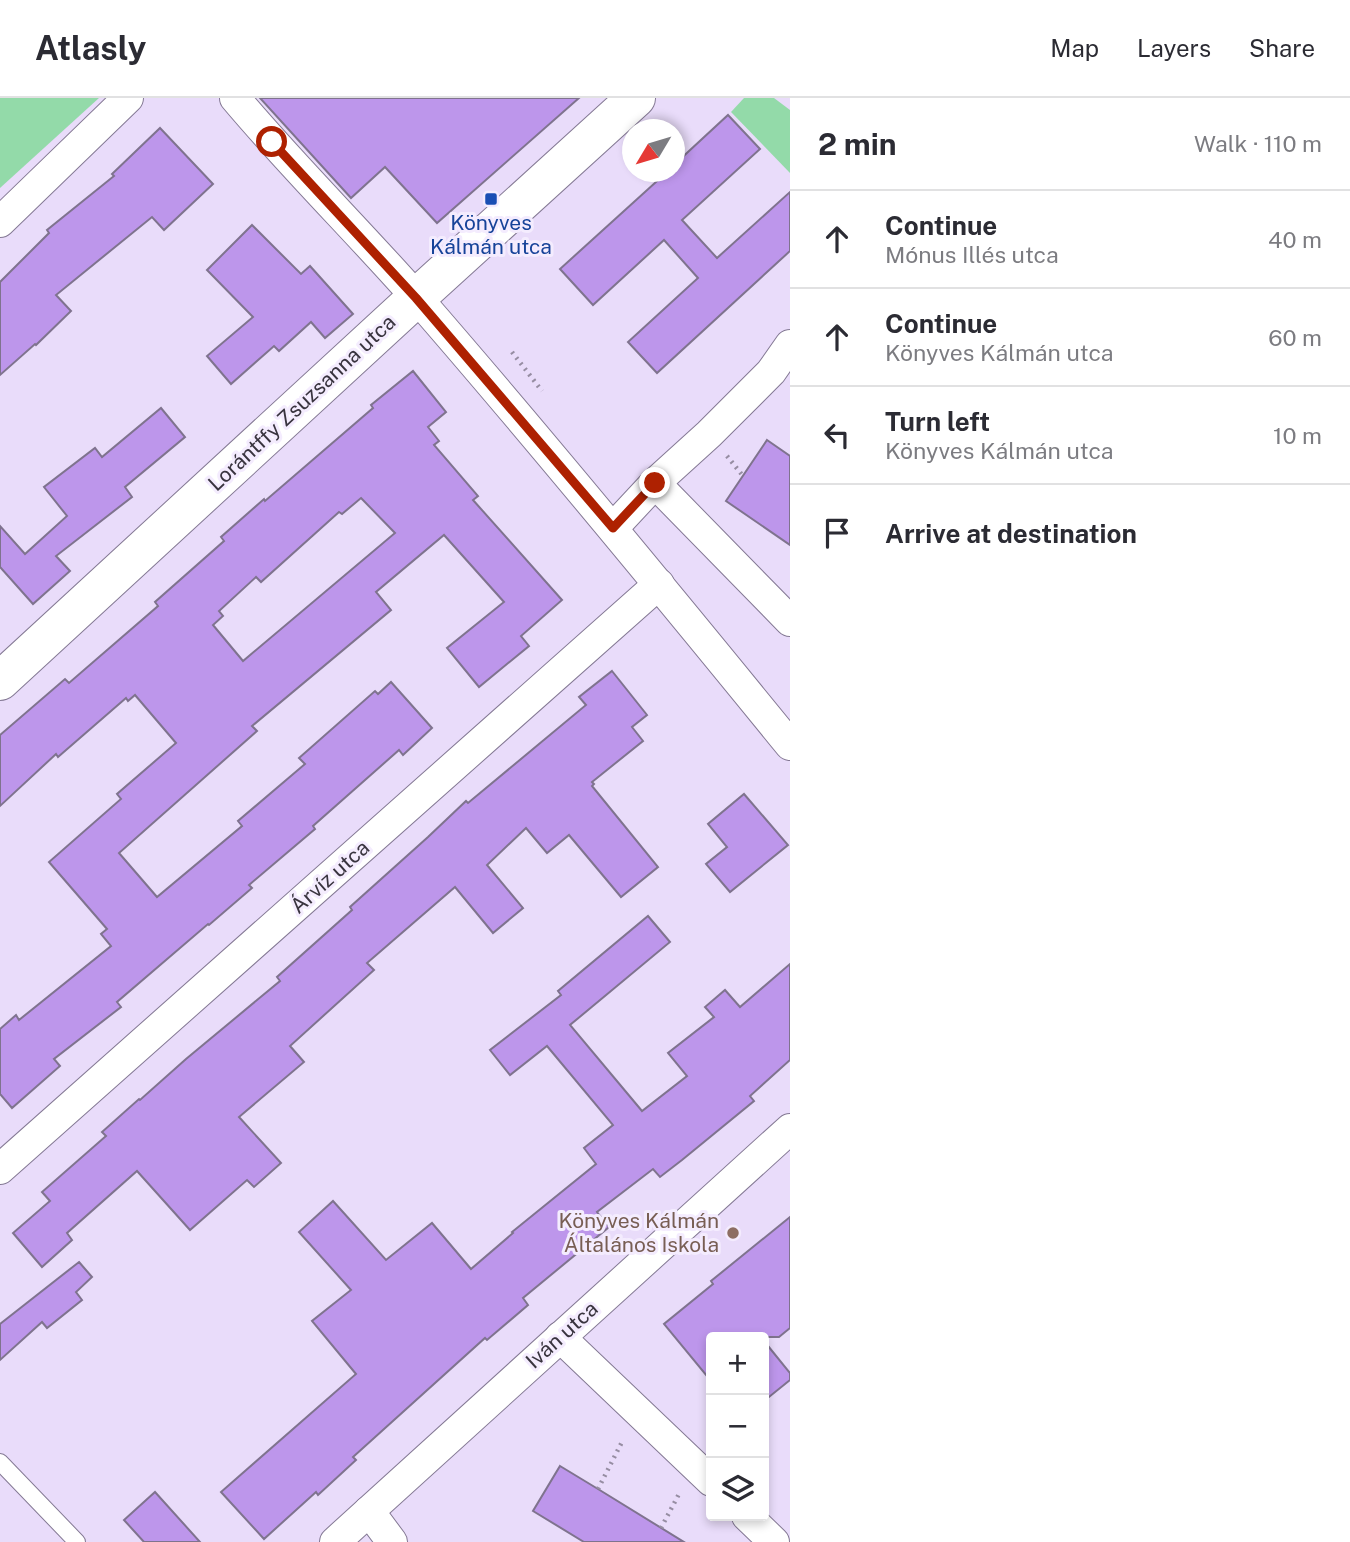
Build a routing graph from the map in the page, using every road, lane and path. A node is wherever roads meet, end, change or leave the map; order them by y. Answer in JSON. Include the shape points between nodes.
{"nodes":[{"id":1,"x":128,"y":98,"type":"edge"},
{"id":2,"x":235,"y":98,"type":"edge"},
{"id":3,"x":636,"y":98,"type":"edge"},
{"id":4,"x":0,"y":222,"type":"edge"},
{"id":5,"x":416,"y":298,"type":"junction"},
{"id":6,"x":790,"y":345,"type":"edge"},
{"id":7,"x":780,"y":379,"type":"edge"},
{"id":8,"x":655,"y":483,"type":"junction"},
{"id":9,"x":613,"y":528,"type":"junction"},
{"id":10,"x":659,"y":584,"type":"junction"},
{"id":11,"x":790,"y":621,"type":"edge"},
{"id":12,"x":0,"y":681,"type":"edge"},
{"id":13,"x":790,"y":745,"type":"edge"},
{"id":14,"x":790,"y":1129,"type":"edge"},
{"id":15,"x":0,"y":1169,"type":"edge"},
{"id":16,"x":560,"y":1337,"type":"junction"},
{"id":17,"x":638,"y":1411,"type":"junction"},
{"id":18,"x":0,"y":1462,"type":"edge"},
{"id":19,"x":706,"y":1476,"type":"edge"},
{"id":20,"x":598,"y":1489,"type":"dead end"},
{"id":21,"x":369,"y":1511,"type":"junction"},
{"id":22,"x":752,"y":1521,"type":"edge"},
{"id":23,"x":77,"y":1542,"type":"edge"},
{"id":24,"x":335,"y":1542,"type":"edge"},
{"id":25,"x":392,"y":1542,"type":"edge"},
{"id":26,"x":774,"y":1542,"type":"edge"}],
"edges":[{"from":1,"to":4,"type":"street"},
{"from":2,"to":5,"type":"street"},
{"from":3,"to":5,"type":"main road","name":"Lorántffy Zsuzsanna utca"},
{"from":5,"to":9,"type":"street"},
{"from":5,"to":12,"type":"main road","name":"Lorántffy Zsuzsanna utca"},
{"from":6,"to":7,"type":"street"},
{"from":7,"to":8,"type":"street"},
{"from":8,"to":9,"type":"street"},
{"from":8,"to":11,"type":"street"},
{"from":9,"to":10,"type":"street"},
{"from":10,"to":13,"type":"street"},
{"from":10,"to":15,"type":"street","name":"Árvíz utca"},
{"from":14,"to":16,"type":"street","name":"Iván utca"},
{"from":16,"to":17,"type":"street"},
{"from":16,"to":21,"type":"street","name":"Iván utca"},
{"from":17,"to":19,"type":"street"},
{"from":17,"to":20,"type":"path"},
{"from":18,"to":23,"type":"lane"},
{"from":21,"to":24,"type":"street","name":"Iván utca"},
{"from":21,"to":25,"type":"street"},
{"from":22,"to":26,"type":"street"}]}
